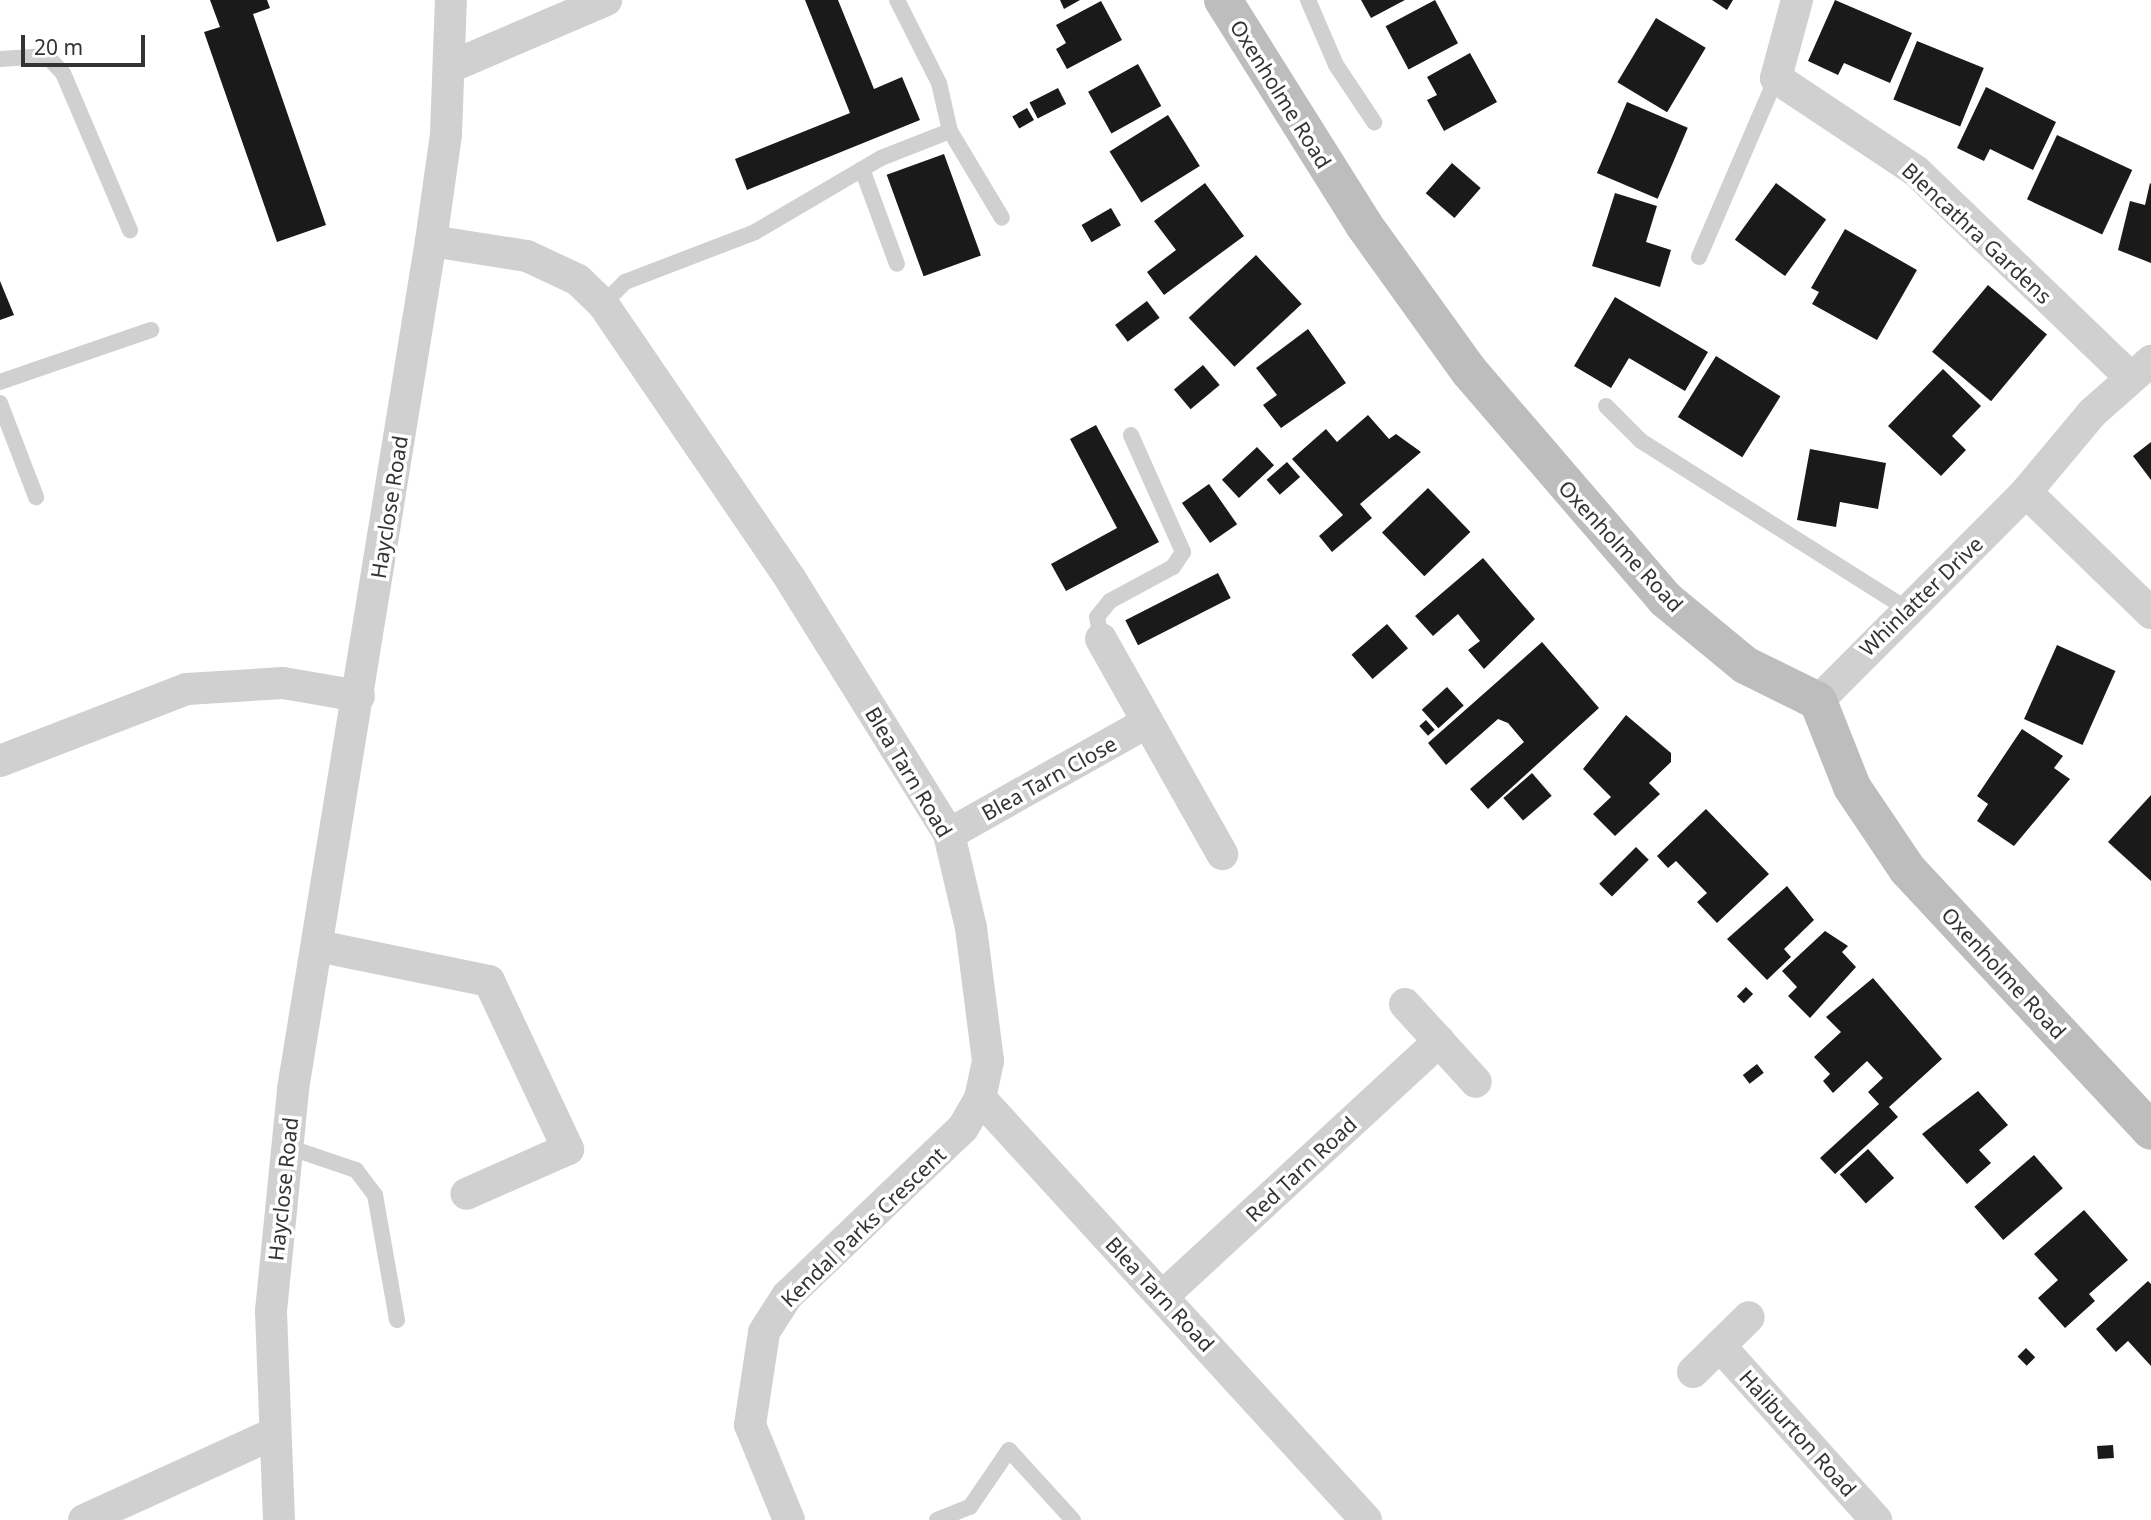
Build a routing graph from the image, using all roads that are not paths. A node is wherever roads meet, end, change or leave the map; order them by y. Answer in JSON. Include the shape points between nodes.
{"nodes":[{"id":1,"x":451,"y":0,"type":"edge"},
{"id":2,"x":606,"y":0,"type":"edge"},
{"id":3,"x":897,"y":0,"type":"edge"},
{"id":4,"x":1223,"y":0,"type":"edge"},
{"id":5,"x":1308,"y":0,"type":"edge"},
{"id":6,"x":1797,"y":0,"type":"edge"},
{"id":7,"x":0,"y":60,"type":"edge"},
{"id":8,"x":450,"y":66,"type":"junction"},
{"id":9,"x":1776,"y":78,"type":"junction"},
{"id":10,"x":1374,"y":122,"type":"dead end"},
{"id":11,"x":950,"y":131,"type":"junction"},
{"id":12,"x":862,"y":169,"type":"junction"},
{"id":13,"x":1002,"y":218,"type":"dead end"},
{"id":14,"x":130,"y":230,"type":"dead end"},
{"id":15,"x":431,"y":241,"type":"junction"},
{"id":16,"x":1699,"y":257,"type":"dead end"},
{"id":17,"x":897,"y":264,"type":"dead end"},
{"id":18,"x":603,"y":304,"type":"junction"},
{"id":19,"x":151,"y":330,"type":"dead end"},
{"id":20,"x":2140,"y":369,"type":"edge"},
{"id":21,"x":0,"y":382,"type":"edge"},
{"id":22,"x":0,"y":403,"type":"edge"},
{"id":23,"x":1606,"y":405,"type":"dead end"},
{"id":24,"x":1131,"y":435,"type":"dead end"},
{"id":25,"x":2026,"y":492,"type":"junction"},
{"id":26,"x":36,"y":497,"type":"dead end"},
{"id":27,"x":1908,"y":610,"type":"junction"},
{"id":28,"x":2151,"y":613,"type":"edge"},
{"id":29,"x":1101,"y":639,"type":"joint"},
{"id":30,"x":359,"y":696,"type":"junction"},
{"id":31,"x":1818,"y":701,"type":"junction"},
{"id":32,"x":1148,"y":722,"type":"junction"},
{"id":33,"x":0,"y":761,"type":"edge"},
{"id":34,"x":949,"y":834,"type":"junction"},
{"id":35,"x":1222,"y":854,"type":"dead end"},
{"id":36,"x":318,"y":946,"type":"junction"},
{"id":37,"x":1405,"y":1004,"type":"dead end"},
{"id":38,"x":1439,"y":1041,"type":"junction"},
{"id":39,"x":1476,"y":1082,"type":"dead end"},
{"id":40,"x":980,"y":1098,"type":"junction"},
{"id":41,"x":2151,"y":1131,"type":"edge"},
{"id":42,"x":288,"y":1147,"type":"junction"},
{"id":43,"x":466,"y":1194,"type":"dead end"},
{"id":44,"x":1163,"y":1296,"type":"junction"},
{"id":45,"x":1749,"y":1317,"type":"dead end"},
{"id":46,"x":397,"y":1320,"type":"dead end"},
{"id":47,"x":1720,"y":1346,"type":"junction"},
{"id":48,"x":1693,"y":1372,"type":"dead end"},
{"id":49,"x":273,"y":1433,"type":"junction"},
{"id":50,"x":84,"y":1520,"type":"edge"},
{"id":51,"x":279,"y":1520,"type":"edge"},
{"id":52,"x":789,"y":1520,"type":"edge"},
{"id":53,"x":937,"y":1520,"type":"edge"},
{"id":54,"x":1073,"y":1520,"type":"edge"},
{"id":55,"x":1366,"y":1520,"type":"edge"},
{"id":56,"x":1876,"y":1520,"type":"edge"}],
"edges":[{"from":1,"to":8,"type":"street","name":"Hayclose Road"},
{"from":2,"to":8,"type":"street"},
{"from":3,"to":11,"type":"lane","via":[[939,83]]},
{"from":4,"to":31,"type":"main road","name":"Oxenholme Road","via":[[1364,225],[1469,371],[1579,504],[1665,599],[1745,665]]},
{"from":5,"to":10,"type":"lane","via":[[1336,65]]},
{"from":6,"to":9,"type":"street"},
{"from":7,"to":14,"type":"lane","via":[[47,56],[63,73]]},
{"from":8,"to":15,"type":"street","name":"Hayclose Road"},
{"from":9,"to":16,"type":"lane"},
{"from":9,"to":20,"type":"street","name":"Blencathra Gardens","via":[[1916,172]]},
{"from":11,"to":12,"type":"lane"},
{"from":11,"to":13,"type":"lane"},
{"from":12,"to":17,"type":"lane"},
{"from":12,"to":18,"type":"lane","via":[[755,232],[625,282]]},
{"from":15,"to":18,"type":"street","name":"Blea Tarn Road","via":[[527,256],[578,280]]},
{"from":15,"to":30,"type":"street","name":"Hayclose Road"},
{"from":18,"to":34,"type":"street","name":"Blea Tarn Road","via":[[791,580]]},
{"from":19,"to":21,"type":"lane"},
{"from":20,"to":25,"type":"street","name":"Whinlatter Drive"},
{"from":22,"to":26,"type":"lane"},
{"from":23,"to":27,"type":"lane","via":[[1642,441]]},
{"from":24,"to":29,"type":"lane","via":[[1183,552],[1173,567],[1111,601],[1097,617]]},
{"from":25,"to":27,"type":"street","name":"Whinlatter Drive"},
{"from":25,"to":28,"type":"street"},
{"from":27,"to":31,"type":"street","name":"Whinlatter Drive"},
{"from":29,"to":32,"type":"street"},
{"from":30,"to":33,"type":"street","via":[[283,682],[187,689]]},
{"from":30,"to":36,"type":"street","name":"Hayclose Road"},
{"from":31,"to":41,"type":"main road","name":"Oxenholme Road","via":[[1852,787],[1907,869]]},
{"from":32,"to":34,"type":"street","name":"Blea Tarn Close"},
{"from":32,"to":35,"type":"street"},
{"from":34,"to":40,"type":"street","name":"Blea Tarn Road","via":[[971,928],[988,1061]]},
{"from":36,"to":42,"type":"street","name":"Hayclose Road"},
{"from":36,"to":43,"type":"street","via":[[489,981],[568,1149]]},
{"from":37,"to":38,"type":"street"},
{"from":38,"to":39,"type":"street"},
{"from":38,"to":44,"type":"street","name":"Red Tarn Road"},
{"from":40,"to":44,"type":"street","name":"Blea Tarn Road"},
{"from":40,"to":52,"type":"street","name":"Kendal Parks Crescent","via":[[963,1128],[787,1296],[764,1332],[750,1425]]},
{"from":42,"to":46,"type":"lane","via":[[356,1170],[375,1195]]},
{"from":42,"to":49,"type":"street","name":"Hayclose Road","via":[[271,1311]]},
{"from":44,"to":55,"type":"street","name":"Blea Tarn Road"},
{"from":45,"to":47,"type":"street"},
{"from":47,"to":48,"type":"street"},
{"from":47,"to":56,"type":"street","name":"Haliburton Road"},
{"from":49,"to":50,"type":"street"},
{"from":49,"to":51,"type":"street","name":"Hayclose Road"},
{"from":53,"to":54,"type":"lane","via":[[970,1507],[1009,1450]]}]}
